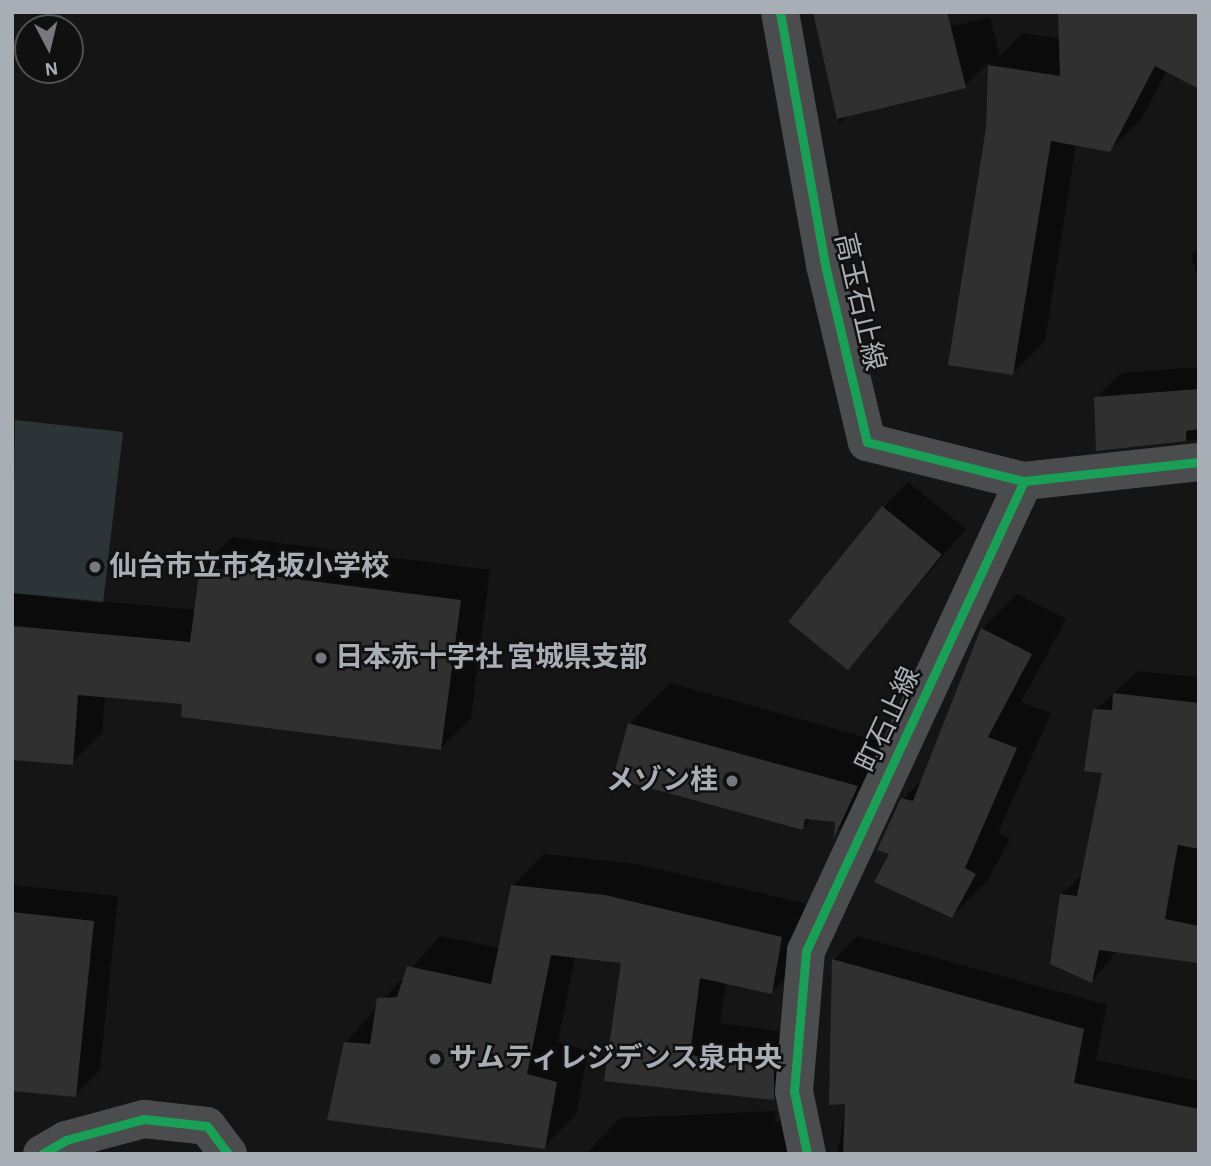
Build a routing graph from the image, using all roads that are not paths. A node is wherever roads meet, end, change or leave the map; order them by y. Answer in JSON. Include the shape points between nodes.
{"nodes":[{"id":1,"x":780,"y":12,"type":"edge"},
{"id":2,"x":1199,"y":462,"type":"edge"},
{"id":3,"x":1024,"y":481,"type":"junction"},
{"id":4,"x":42,"y":1154,"type":"edge"},
{"id":5,"x":228,"y":1154,"type":"edge"},
{"id":6,"x":807,"y":1154,"type":"edge"}],
"edges":[{"from":1,"to":3,"type":"street","name":"高玉石止線","via":[[825,265],[867,442]]},
{"from":2,"to":3,"type":"street"},
{"from":3,"to":6,"type":"street","name":"町石止線","via":[[806,951],[794,1091]]},
{"from":4,"to":5,"type":"street","via":[[66,1140],[144,1119],[207,1126]]}]}
